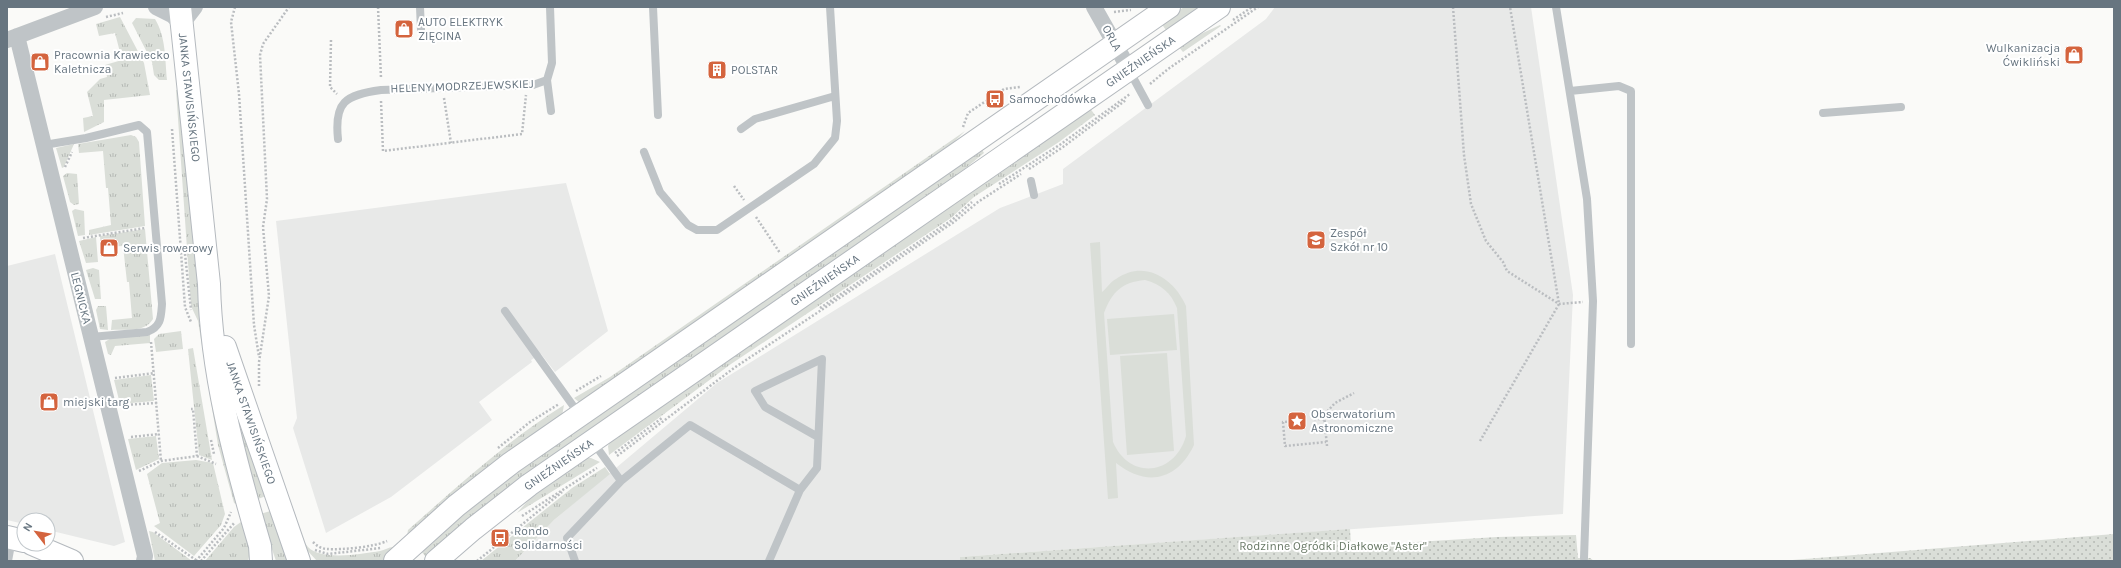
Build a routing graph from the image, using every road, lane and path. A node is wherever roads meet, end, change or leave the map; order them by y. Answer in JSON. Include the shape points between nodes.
{"nodes":[{"id":1,"x":156,"y":7,"type":"edge"},
{"id":2,"x":195,"y":7,"type":"edge"},
{"id":3,"x":235,"y":7,"type":"edge"},
{"id":4,"x":289,"y":7,"type":"edge"},
{"id":5,"x":378,"y":7,"type":"edge"},
{"id":6,"x":420,"y":7,"type":"edge"},
{"id":7,"x":550,"y":7,"type":"edge"},
{"id":8,"x":653,"y":7,"type":"edge"},
{"id":9,"x":830,"y":7,"type":"edge"},
{"id":10,"x":1137,"y":7,"type":"edge"},
{"id":11,"x":1170,"y":7,"type":"edge"},
{"id":12,"x":1220,"y":7,"type":"edge"},
{"id":13,"x":1258,"y":7,"type":"edge"},
{"id":14,"x":1453,"y":7,"type":"edge"},
{"id":15,"x":1510,"y":7,"type":"edge"},
{"id":16,"x":1556,"y":7,"type":"edge"},
{"id":17,"x":1102,"y":9,"type":"edge"},
{"id":18,"x":99,"y":13,"type":"edge"},
{"id":19,"x":123,"y":13,"type":"dead end"},
{"id":20,"x":181,"y":16,"type":"edge"},
{"id":21,"x":421,"y":30,"type":"dead end"},
{"id":22,"x":12,"y":38,"type":"edge"},
{"id":23,"x":331,"y":40,"type":"dead end"},
{"id":24,"x":1115,"y":45,"type":"junction"},
{"id":25,"x":1128,"y":69,"type":"junction"},
{"id":26,"x":547,"y":80,"type":"junction"},
{"id":27,"x":527,"y":85,"type":"junction"},
{"id":28,"x":1148,"y":86,"type":"dead end"},
{"id":29,"x":444,"y":88,"type":"junction"},
{"id":30,"x":381,"y":90,"type":"junction"},
{"id":31,"x":1570,"y":91,"type":"junction"},
{"id":32,"x":835,"y":96,"type":"junction"},
{"id":33,"x":342,"y":97,"type":"dead end"},
{"id":34,"x":1148,"y":105,"type":"dead end"},
{"id":35,"x":1901,"y":107,"type":"dead end"},
{"id":36,"x":551,"y":111,"type":"dead end"},
{"id":37,"x":1823,"y":113,"type":"dead end"},
{"id":38,"x":658,"y":115,"type":"dead end"},
{"id":39,"x":741,"y":129,"type":"dead end"},
{"id":40,"x":78,"y":140,"type":"junction"},
{"id":41,"x":338,"y":140,"type":"dead end"},
{"id":42,"x":451,"y":143,"type":"junction"},
{"id":43,"x":44,"y":145,"type":"junction"},
{"id":44,"x":644,"y":152,"type":"dead end"},
{"id":45,"x":64,"y":171,"type":"dead end"},
{"id":46,"x":1031,"y":181,"type":"dead end"},
{"id":47,"x":734,"y":186,"type":"dead end"},
{"id":48,"x":1034,"y":195,"type":"dead end"},
{"id":49,"x":749,"y":208,"type":"junction"},
{"id":50,"x":155,"y":227,"type":"junction"},
{"id":51,"x":76,"y":239,"type":"dead end"},
{"id":52,"x":780,"y":253,"type":"dead end"},
{"id":53,"x":209,"y":284,"type":"junction"},
{"id":54,"x":1582,"y":302,"type":"dead end"},
{"id":55,"x":1559,"y":304,"type":"junction"},
{"id":56,"x":505,"y":311,"type":"dead end"},
{"id":57,"x":150,"y":331,"type":"junction"},
{"id":58,"x":91,"y":337,"type":"junction"},
{"id":59,"x":1631,"y":344,"type":"dead end"},
{"id":60,"x":259,"y":362,"type":"junction"},
{"id":61,"x":155,"y":373,"type":"junction"},
{"id":62,"x":110,"y":378,"type":"dead end"},
{"id":63,"x":259,"y":391,"type":"dead end"},
{"id":64,"x":1354,"y":393,"type":"dead end"},
{"id":65,"x":156,"y":403,"type":"junction"},
{"id":66,"x":117,"y":406,"type":"dead end"},
{"id":67,"x":191,"y":409,"type":"dead end"},
{"id":68,"x":580,"y":416,"type":"junction"},
{"id":69,"x":1314,"y":419,"type":"dead end"},
{"id":70,"x":1324,"y":419,"type":"junction"},
{"id":71,"x":1299,"y":421,"type":"dead end"},
{"id":72,"x":159,"y":434,"type":"junction"},
{"id":73,"x":818,"y":437,"type":"junction"},
{"id":74,"x":124,"y":438,"type":"dead end"},
{"id":75,"x":593,"y":441,"type":"junction"},
{"id":76,"x":1480,"y":441,"type":"dead end"},
{"id":77,"x":1326,"y":442,"type":"junction"},
{"id":78,"x":1327,"y":446,"type":"dead end"},
{"id":79,"x":197,"y":456,"type":"junction"},
{"id":80,"x":610,"y":459,"type":"joint"},
{"id":81,"x":161,"y":461,"type":"junction"},
{"id":82,"x":216,"y":464,"type":"dead end"},
{"id":83,"x":603,"y":465,"type":"dead end"},
{"id":84,"x":133,"y":473,"type":"dead end"},
{"id":85,"x":621,"y":481,"type":"junction"},
{"id":86,"x":566,"y":488,"type":"junction"},
{"id":87,"x":800,"y":490,"type":"junction"},
{"id":88,"x":233,"y":507,"type":"dead end"},
{"id":89,"x":231,"y":512,"type":"dead end"},
{"id":90,"x":234,"y":514,"type":"dead end"},
{"id":91,"x":520,"y":517,"type":"dead end"},
{"id":92,"x":236,"y":518,"type":"dead end"},
{"id":93,"x":152,"y":530,"type":"dead end"},
{"id":94,"x":310,"y":537,"type":"dead end"},
{"id":95,"x":391,"y":539,"type":"dead end"},
{"id":96,"x":16,"y":546,"type":"edge"},
{"id":97,"x":49,"y":552,"type":"edge"},
{"id":98,"x":305,"y":554,"type":"edge"},
{"id":99,"x":391,"y":554,"type":"edge"},
{"id":100,"x":1584,"y":558,"type":"dead end"},
{"id":101,"x":8,"y":561,"type":"edge"},
{"id":102,"x":72,"y":561,"type":"edge"},
{"id":103,"x":144,"y":561,"type":"edge"},
{"id":104,"x":196,"y":561,"type":"edge"},
{"id":105,"x":202,"y":561,"type":"edge"},
{"id":106,"x":261,"y":561,"type":"edge"},
{"id":107,"x":436,"y":561,"type":"edge"},
{"id":108,"x":477,"y":561,"type":"edge"},
{"id":109,"x":575,"y":561,"type":"edge"},
{"id":110,"x":769,"y":561,"type":"edge"}],
"edges":[{"from":1,"to":20,"type":"street","via":[[172,15]]},
{"from":2,"to":20,"type":"street"},
{"from":3,"to":60,"type":"path","via":[[230,22],[239,94],[254,325]]},
{"from":4,"to":60,"type":"path","via":[[263,44],[260,55],[267,200],[263,227],[269,296]]},
{"from":5,"to":30,"type":"path"},
{"from":6,"to":21,"type":"lane"},
{"from":7,"to":26,"type":"lane","name":"HELENY MODRZEJEWSKIEJ","via":[[552,63]]},
{"from":8,"to":38,"type":"lane"},
{"from":9,"to":32,"type":"lane"},
{"from":10,"to":17,"type":"path"},
{"from":11,"to":24,"type":"street"},
{"from":12,"to":25,"type":"street","name":"GNIEŹNIEŃSKA"},
{"from":13,"to":28,"type":"path","via":[[1180,59]]},
{"from":14,"to":55,"type":"path","via":[[1464,155],[1471,204],[1486,241],[1507,270]]},
{"from":15,"to":55,"type":"path"},
{"from":16,"to":31,"type":"lane"},
{"from":17,"to":24,"type":"street","name":"ORLA"},
{"from":18,"to":19,"type":"path"},
{"from":18,"to":22,"type":"street"},
{"from":20,"to":53,"type":"street","name":"JANKA STAWISIŃSKIEGO"},
{"from":22,"to":43,"type":"street","name":"LEGNICKA"},
{"from":23,"to":33,"type":"path","via":[[330,87]]},
{"from":24,"to":25,"type":"street","name":"ORLA"},
{"from":24,"to":68,"type":"street"},
{"from":25,"to":34,"type":"lane"},
{"from":25,"to":75,"type":"street","name":"GNIEŹNIEŃSKA"},
{"from":26,"to":27,"type":"lane","name":"HELENY MODRZEJEWSKIEJ"},
{"from":26,"to":36,"type":"lane"},
{"from":27,"to":29,"type":"lane","name":"HELENY MODRZEJEWSKIEJ"},
{"from":27,"to":42,"type":"path","via":[[522,134]]},
{"from":29,"to":30,"type":"lane","name":"HELENY MODRZEJEWSKIEJ"},
{"from":29,"to":42,"type":"path"},
{"from":30,"to":41,"type":"lane","name":"HELENY MODRZEJEWSKIEJ","via":[[364,92],[345,102],[336,120]]},
{"from":30,"to":42,"type":"path","via":[[383,151]]},
{"from":31,"to":59,"type":"lane","via":[[1619,86],[1631,91]]},
{"from":31,"to":100,"type":"lane","via":[[1587,199],[1593,301]]},
{"from":32,"to":39,"type":"lane","via":[[755,119]]},
{"from":32,"to":49,"type":"lane","via":[[835,138],[825,153],[814,164]]},
{"from":35,"to":37,"type":"lane"},
{"from":40,"to":43,"type":"lane"},
{"from":40,"to":45,"type":"path"},
{"from":40,"to":50,"type":"lane","via":[[139,125],[145,128]]},
{"from":43,"to":58,"type":"street","name":"LEGNICKA"},
{"from":44,"to":49,"type":"lane","via":[[660,192],[688,225],[697,230],[717,230]]},
{"from":46,"to":48,"type":"lane"},
{"from":47,"to":49,"type":"path"},
{"from":49,"to":52,"type":"path"},
{"from":50,"to":51,"type":"path"},
{"from":50,"to":57,"type":"lane","via":[[162,304],[160,321],[155,329]]},
{"from":53,"to":98,"type":"street","name":"JANKA STAWISIŃSKIEGO","via":[[230,364]]},
{"from":53,"to":106,"type":"street","name":"JANKA STAWISIŃSKIEGO","via":[[210,320],[227,420],[260,546]]},
{"from":54,"to":55,"type":"path"},
{"from":55,"to":76,"type":"path"},
{"from":56,"to":68,"type":"lane"},
{"from":57,"to":58,"type":"lane"},
{"from":57,"to":61,"type":"path"},
{"from":58,"to":103,"type":"street","name":"LEGNICKA","via":[[145,556]]},
{"from":60,"to":63,"type":"path"},
{"from":61,"to":62,"type":"path"},
{"from":61,"to":65,"type":"path"},
{"from":64,"to":70,"type":"path","via":[[1335,403],[1324,415]]},
{"from":65,"to":66,"type":"path"},
{"from":65,"to":72,"type":"path"},
{"from":67,"to":79,"type":"path","via":[[194,409]]},
{"from":68,"to":99,"type":"street","via":[[485,482],[435,524]]},
{"from":69,"to":70,"type":"path"},
{"from":70,"to":77,"type":"path"},
{"from":71,"to":77,"type":"path","via":[[1283,422],[1285,446]]},
{"from":72,"to":74,"type":"path"},
{"from":72,"to":81,"type":"path"},
{"from":73,"to":73,"type":"lane","via":[[822,359],[755,391],[766,407]]},
{"from":73,"to":87,"type":"lane","via":[[817,468]]},
{"from":75,"to":85,"type":"lane"},
{"from":75,"to":107,"type":"street","name":"GNIEŹNIEŃSKA","via":[[473,528]]},
{"from":77,"to":78,"type":"path"},
{"from":79,"to":81,"type":"path"},
{"from":79,"to":82,"type":"path"},
{"from":80,"to":80,"type":"path","via":[[732,365],[952,220],[976,199],[1061,144],[1125,98],[1063,147],[734,368]]},
{"from":81,"to":84,"type":"path"},
{"from":83,"to":86,"type":"path"},
{"from":85,"to":87,"type":"lane","via":[[690,425]]},
{"from":85,"to":109,"type":"lane","via":[[567,538]]},
{"from":86,"to":91,"type":"path"},
{"from":86,"to":108,"type":"path"},
{"from":87,"to":110,"type":"lane"},
{"from":88,"to":90,"type":"path"},
{"from":89,"to":104,"type":"path","via":[[224,528]]},
{"from":92,"to":105,"type":"path"},
{"from":93,"to":104,"type":"path"},
{"from":94,"to":95,"type":"path","via":[[317,545],[328,549],[379,544]]},
{"from":96,"to":101,"type":"lane"},
{"from":97,"to":102,"type":"street"},
{"from":98,"to":99,"type":"path"}]}
